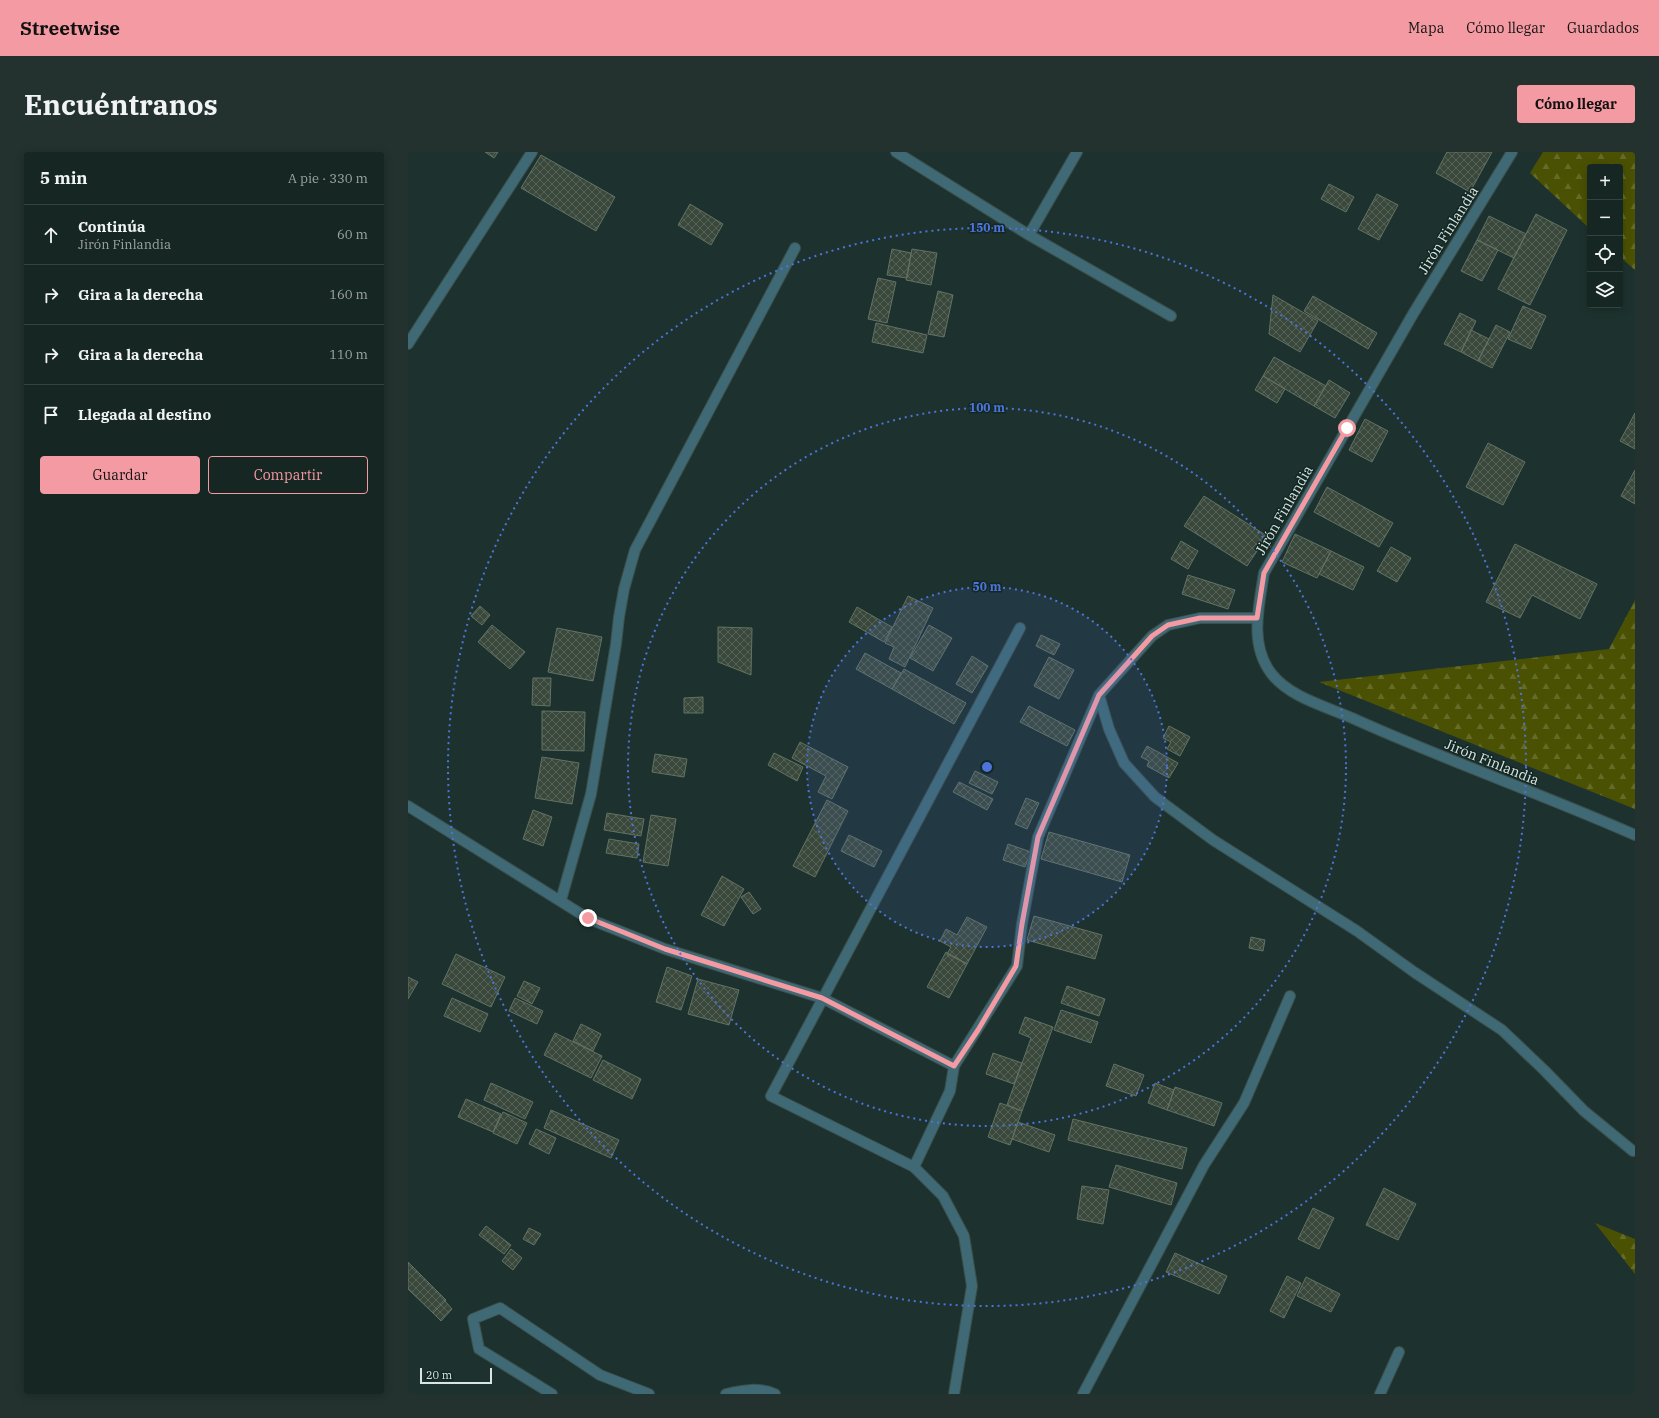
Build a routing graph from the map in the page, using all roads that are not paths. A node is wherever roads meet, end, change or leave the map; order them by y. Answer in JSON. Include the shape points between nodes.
{"nodes":[{"id":1,"x":532,"y":152,"type":"edge"},
{"id":2,"x":896,"y":152,"type":"edge"},
{"id":3,"x":1077,"y":152,"type":"edge"},
{"id":4,"x":1512,"y":152,"type":"edge"},
{"id":5,"x":1029,"y":235,"type":"junction"},
{"id":6,"x":795,"y":248,"type":"dead end"},
{"id":7,"x":1171,"y":316,"type":"dead end"},
{"id":8,"x":408,"y":344,"type":"edge"},
{"id":9,"x":1257,"y":618,"type":"junction"},
{"id":10,"x":1020,"y":628,"type":"dead end"},
{"id":11,"x":1099,"y":695,"type":"junction"},
{"id":12,"x":408,"y":806,"type":"edge"},
{"id":13,"x":1635,"y":835,"type":"edge"},
{"id":14,"x":561,"y":900,"type":"junction"},
{"id":15,"x":1290,"y":996,"type":"dead end"},
{"id":16,"x":822,"y":998,"type":"junction"},
{"id":17,"x":954,"y":1066,"type":"junction"},
{"id":18,"x":1633,"y":1151,"type":"dead end"},
{"id":19,"x":914,"y":1168,"type":"junction"},
{"id":20,"x":1399,"y":1352,"type":"dead end"},
{"id":21,"x":552,"y":1394,"type":"edge"},
{"id":22,"x":649,"y":1394,"type":"edge"},
{"id":23,"x":726,"y":1394,"type":"edge"},
{"id":24,"x":775,"y":1394,"type":"edge"},
{"id":25,"x":954,"y":1394,"type":"edge"},
{"id":26,"x":1083,"y":1394,"type":"edge"},
{"id":27,"x":1380,"y":1394,"type":"edge"}],
"edges":[{"from":1,"to":8,"type":"street"},
{"from":2,"to":5,"type":"street"},
{"from":3,"to":5,"type":"street"},
{"from":4,"to":9,"type":"street","name":"Jirón Finlandia","via":[[1412,314],[1264,573]]},
{"from":5,"to":7,"type":"street"},
{"from":6,"to":14,"type":"street","via":[[635,550],[620,610],[591,794]]},
{"from":9,"to":11,"type":"street","via":[[1200,618],[1168,625],[1152,636]]},
{"from":9,"to":13,"type":"street","name":"Jirón Finlandia","via":[[1257,642],[1270,672],[1285,688],[1400,740]]},
{"from":10,"to":16,"type":"street"},
{"from":11,"to":17,"type":"street","via":[[1038,837],[1016,966]]},
{"from":11,"to":18,"type":"street","via":[[1109,729],[1124,763],[1155,797],[1213,840],[1357,931],[1502,1030],[1584,1111]]},
{"from":12,"to":14,"type":"street"},
{"from":14,"to":16,"type":"street","via":[[588,918],[665,949]]},
{"from":15,"to":26,"type":"street","via":[[1244,1103],[1204,1165]]},
{"from":16,"to":17,"type":"street"},
{"from":16,"to":19,"type":"street","via":[[771,1096]]},
{"from":17,"to":19,"type":"street","via":[[950,1091]]},
{"from":19,"to":25,"type":"street","via":[[943,1196],[964,1236],[972,1286]]},
{"from":20,"to":27,"type":"street"},
{"from":21,"to":22,"type":"street","via":[[479,1349],[473,1319],[500,1308],[600,1376]]},
{"from":23,"to":24,"type":"street","via":[[745,1390],[766,1390]]}]}
